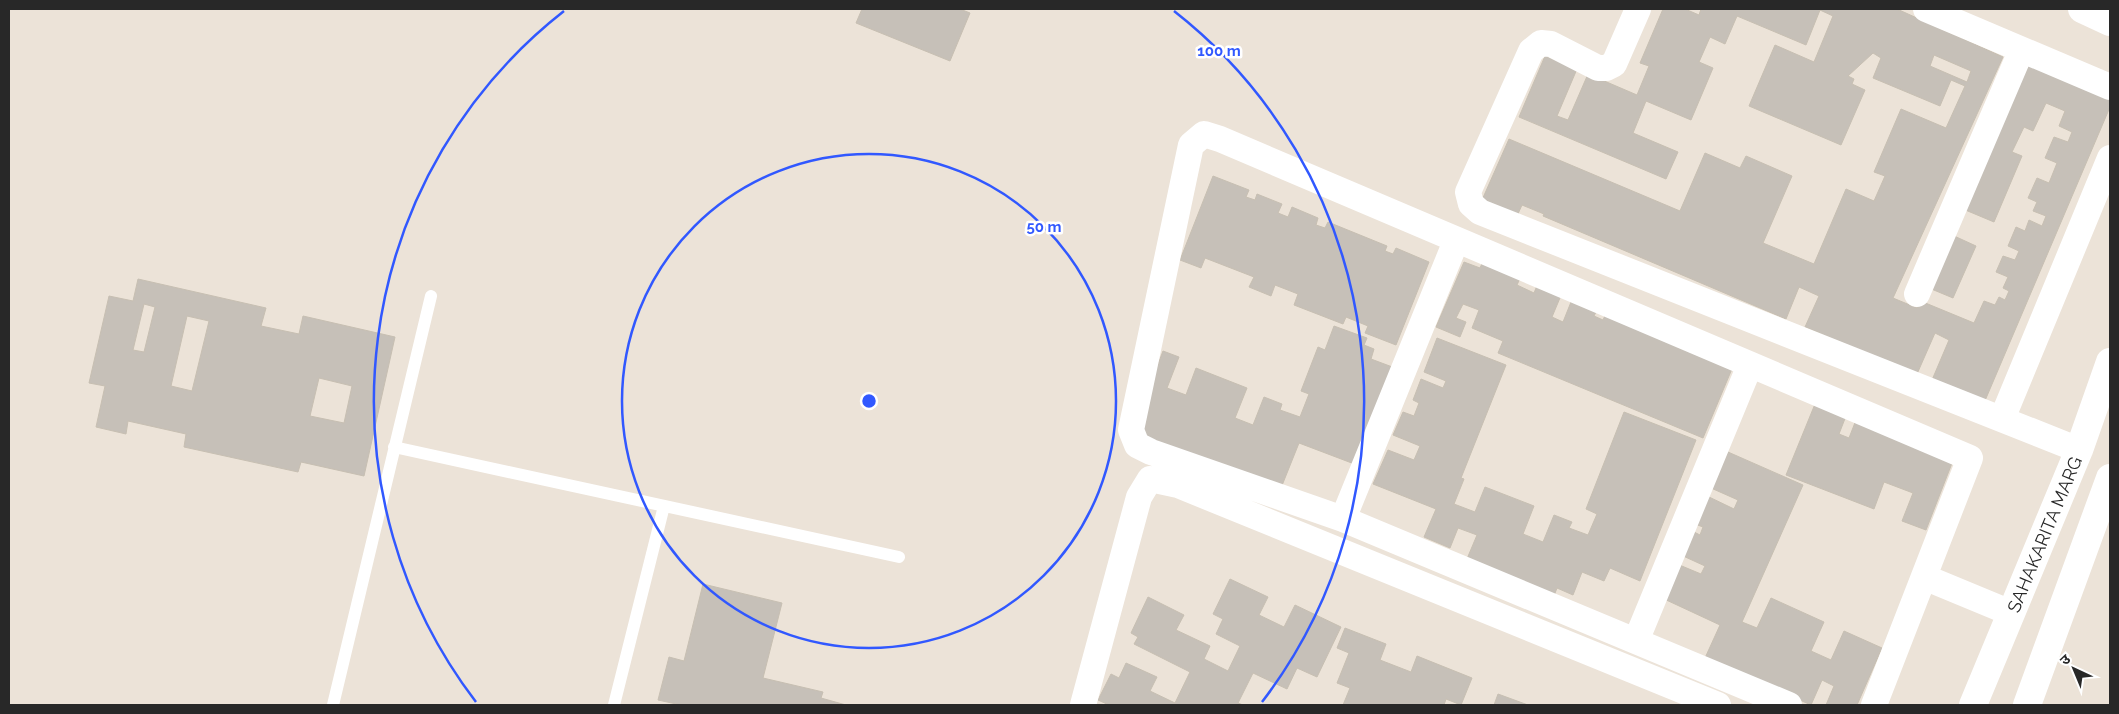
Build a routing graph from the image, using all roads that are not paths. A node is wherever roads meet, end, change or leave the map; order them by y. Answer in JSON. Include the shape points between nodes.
{"nodes":[{"id":1,"x":1638,"y":9,"type":"edge"},
{"id":2,"x":1926,"y":9,"type":"edge"},
{"id":3,"x":2082,"y":9,"type":"edge"},
{"id":4,"x":2110,"y":22,"type":"edge"},
{"id":5,"x":2021,"y":51,"type":"junction"},
{"id":6,"x":2110,"y":88,"type":"edge"},
{"id":7,"x":2110,"y":158,"type":"edge"},
{"id":8,"x":1456,"y":241,"type":"junction"},
{"id":9,"x":1917,"y":294,"type":"dead end"},
{"id":10,"x":430,"y":296,"type":"dead end"},
{"id":11,"x":2110,"y":362,"type":"edge"},
{"id":12,"x":1750,"y":365,"type":"junction"},
{"id":13,"x":2002,"y":419,"type":"junction"},
{"id":14,"x":394,"y":447,"type":"junction"},
{"id":15,"x":2079,"y":450,"type":"junction"},
{"id":16,"x":2110,"y":478,"type":"edge"},
{"id":17,"x":664,"y":506,"type":"junction"},
{"id":18,"x":1343,"y":519,"type":"junction"},
{"id":19,"x":899,"y":557,"type":"dead end"},
{"id":20,"x":1924,"y":577,"type":"junction"},
{"id":21,"x":2011,"y":613,"type":"junction"},
{"id":22,"x":1636,"y":641,"type":"junction"},
{"id":23,"x":333,"y":705,"type":"edge"},
{"id":24,"x":614,"y":705,"type":"edge"},
{"id":25,"x":1083,"y":705,"type":"edge"},
{"id":26,"x":1718,"y":705,"type":"edge"},
{"id":27,"x":1789,"y":705,"type":"edge"},
{"id":28,"x":1874,"y":705,"type":"edge"},
{"id":29,"x":1973,"y":705,"type":"edge"},
{"id":30,"x":2027,"y":705,"type":"edge"}],
"edges":[{"from":1,"to":13,"type":"street","via":[[1614,64],[1606,68],[1598,68],[1551,44],[1541,43],[1531,51],[1468,192],[1471,204],[1480,212]]},
{"from":2,"to":5,"type":"street"},
{"from":3,"to":4,"type":"street"},
{"from":5,"to":6,"type":"street"},
{"from":5,"to":9,"type":"street"},
{"from":7,"to":13,"type":"street"},
{"from":8,"to":12,"type":"street"},
{"from":8,"to":18,"type":"street"},
{"from":8,"to":18,"type":"street","via":[[1220,139],[1204,134],[1192,145],[1131,430],[1137,445]]},
{"from":10,"to":14,"type":"lane"},
{"from":11,"to":15,"type":"street","name":"SAHAKARITA MARG"},
{"from":12,"to":20,"type":"street","via":[[1970,458]]},
{"from":12,"to":22,"type":"street"},
{"from":13,"to":15,"type":"street"},
{"from":14,"to":17,"type":"lane"},
{"from":14,"to":23,"type":"lane"},
{"from":15,"to":21,"type":"street","name":"SAHAKARITA MARG"},
{"from":16,"to":30,"type":"street"},
{"from":17,"to":19,"type":"lane"},
{"from":17,"to":24,"type":"lane"},
{"from":18,"to":22,"type":"street"},
{"from":20,"to":21,"type":"street"},
{"from":20,"to":28,"type":"street"},
{"from":21,"to":29,"type":"street","name":"SAHAKARITA MARG"},
{"from":22,"to":27,"type":"street"},
{"from":25,"to":26,"type":"street","via":[[1139,497],[1150,479],[1178,485]]}]}
